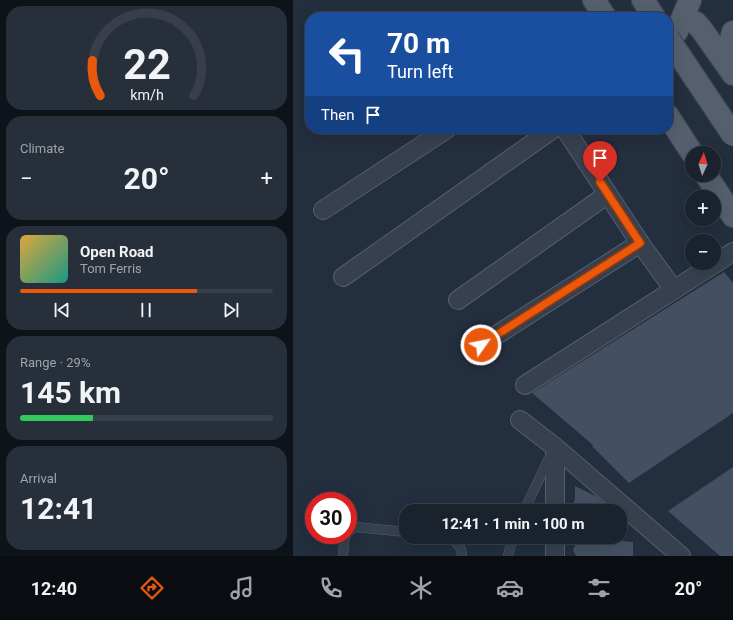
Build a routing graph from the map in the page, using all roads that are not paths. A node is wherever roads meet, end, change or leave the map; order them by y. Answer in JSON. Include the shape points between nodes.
{"nodes":[{"id":1,"x":594,"y":0,"type":"edge"},
{"id":2,"x":643,"y":0,"type":"edge"},
{"id":3,"x":687,"y":9,"type":"edge"},
{"id":4,"x":602,"y":12,"type":"edge"},
{"id":5,"x":651,"y":12,"type":"edge"},
{"id":6,"x":733,"y":32,"type":"edge"},
{"id":7,"x":673,"y":41,"type":"edge"},
{"id":8,"x":673,"y":45,"type":"edge"},
{"id":9,"x":733,"y":59,"type":"edge"},
{"id":10,"x":733,"y":74,"type":"edge"},
{"id":11,"x":673,"y":124,"type":"edge"},
{"id":12,"x":439,"y":134,"type":"edge"},
{"id":13,"x":546,"y":134,"type":"edge"},
{"id":14,"x":568,"y":134,"type":"edge"},
{"id":15,"x":733,"y":135,"type":"edge"},
{"id":16,"x":687,"y":146,"type":"edge"},
{"id":17,"x":711,"y":182,"type":"edge"},
{"id":18,"x":608,"y":194,"type":"junction"},
{"id":19,"x":323,"y":210,"type":"dead end"},
{"id":20,"x":733,"y":216,"type":"edge"},
{"id":21,"x":640,"y":243,"type":"junction"},
{"id":22,"x":733,"y":252,"type":"edge"},
{"id":23,"x":343,"y":277,"type":"dead end"},
{"id":24,"x":674,"y":290,"type":"junction"},
{"id":25,"x":458,"y":300,"type":"dead end"},
{"id":26,"x":481,"y":345,"type":"dead end"},
{"id":27,"x":525,"y":385,"type":"dead end"},
{"id":28,"x":520,"y":420,"type":"dead end"},
{"id":29,"x":555,"y":447,"type":"junction"},
{"id":30,"x":527,"y":504,"type":"edge"},
{"id":31,"x":555,"y":504,"type":"edge"},
{"id":32,"x":357,"y":527,"type":"edge"},
{"id":33,"x":399,"y":531,"type":"edge"},
{"id":34,"x":344,"y":544,"type":"edge"},
{"id":35,"x":458,"y":544,"type":"edge"},
{"id":36,"x":511,"y":544,"type":"edge"},
{"id":37,"x":555,"y":544,"type":"edge"},
{"id":38,"x":343,"y":556,"type":"edge"},
{"id":39,"x":462,"y":556,"type":"edge"},
{"id":40,"x":508,"y":556,"type":"edge"},
{"id":41,"x":555,"y":556,"type":"edge"},
{"id":42,"x":681,"y":556,"type":"edge"}],
"edges":[{"from":1,"to":4,"type":"main road"},
{"from":2,"to":5,"type":"main road"},
{"from":3,"to":7,"type":"main road"},
{"from":3,"to":10,"type":"main road"},
{"from":6,"to":9,"type":"main road","via":[[728,51]]},
{"from":8,"to":15,"type":"main road","bridge":true},
{"from":11,"to":16,"type":"main road"},
{"from":12,"to":19,"type":"street"},
{"from":13,"to":23,"type":"street"},
{"from":14,"to":18,"type":"street"},
{"from":17,"to":20,"type":"main road"},
{"from":18,"to":21,"type":"street"},
{"from":18,"to":25,"type":"street"},
{"from":21,"to":24,"type":"street"},
{"from":21,"to":26,"type":"street"},
{"from":22,"to":24,"type":"street"},
{"from":24,"to":27,"type":"street"},
{"from":28,"to":29,"type":"street"},
{"from":29,"to":30,"type":"lane"},
{"from":29,"to":31,"type":"street"},
{"from":29,"to":42,"type":"street"},
{"from":32,"to":33,"type":"lane"},
{"from":34,"to":38,"type":"lane"},
{"from":35,"to":39,"type":"lane"},
{"from":36,"to":40,"type":"lane"},
{"from":37,"to":41,"type":"street"}]}
